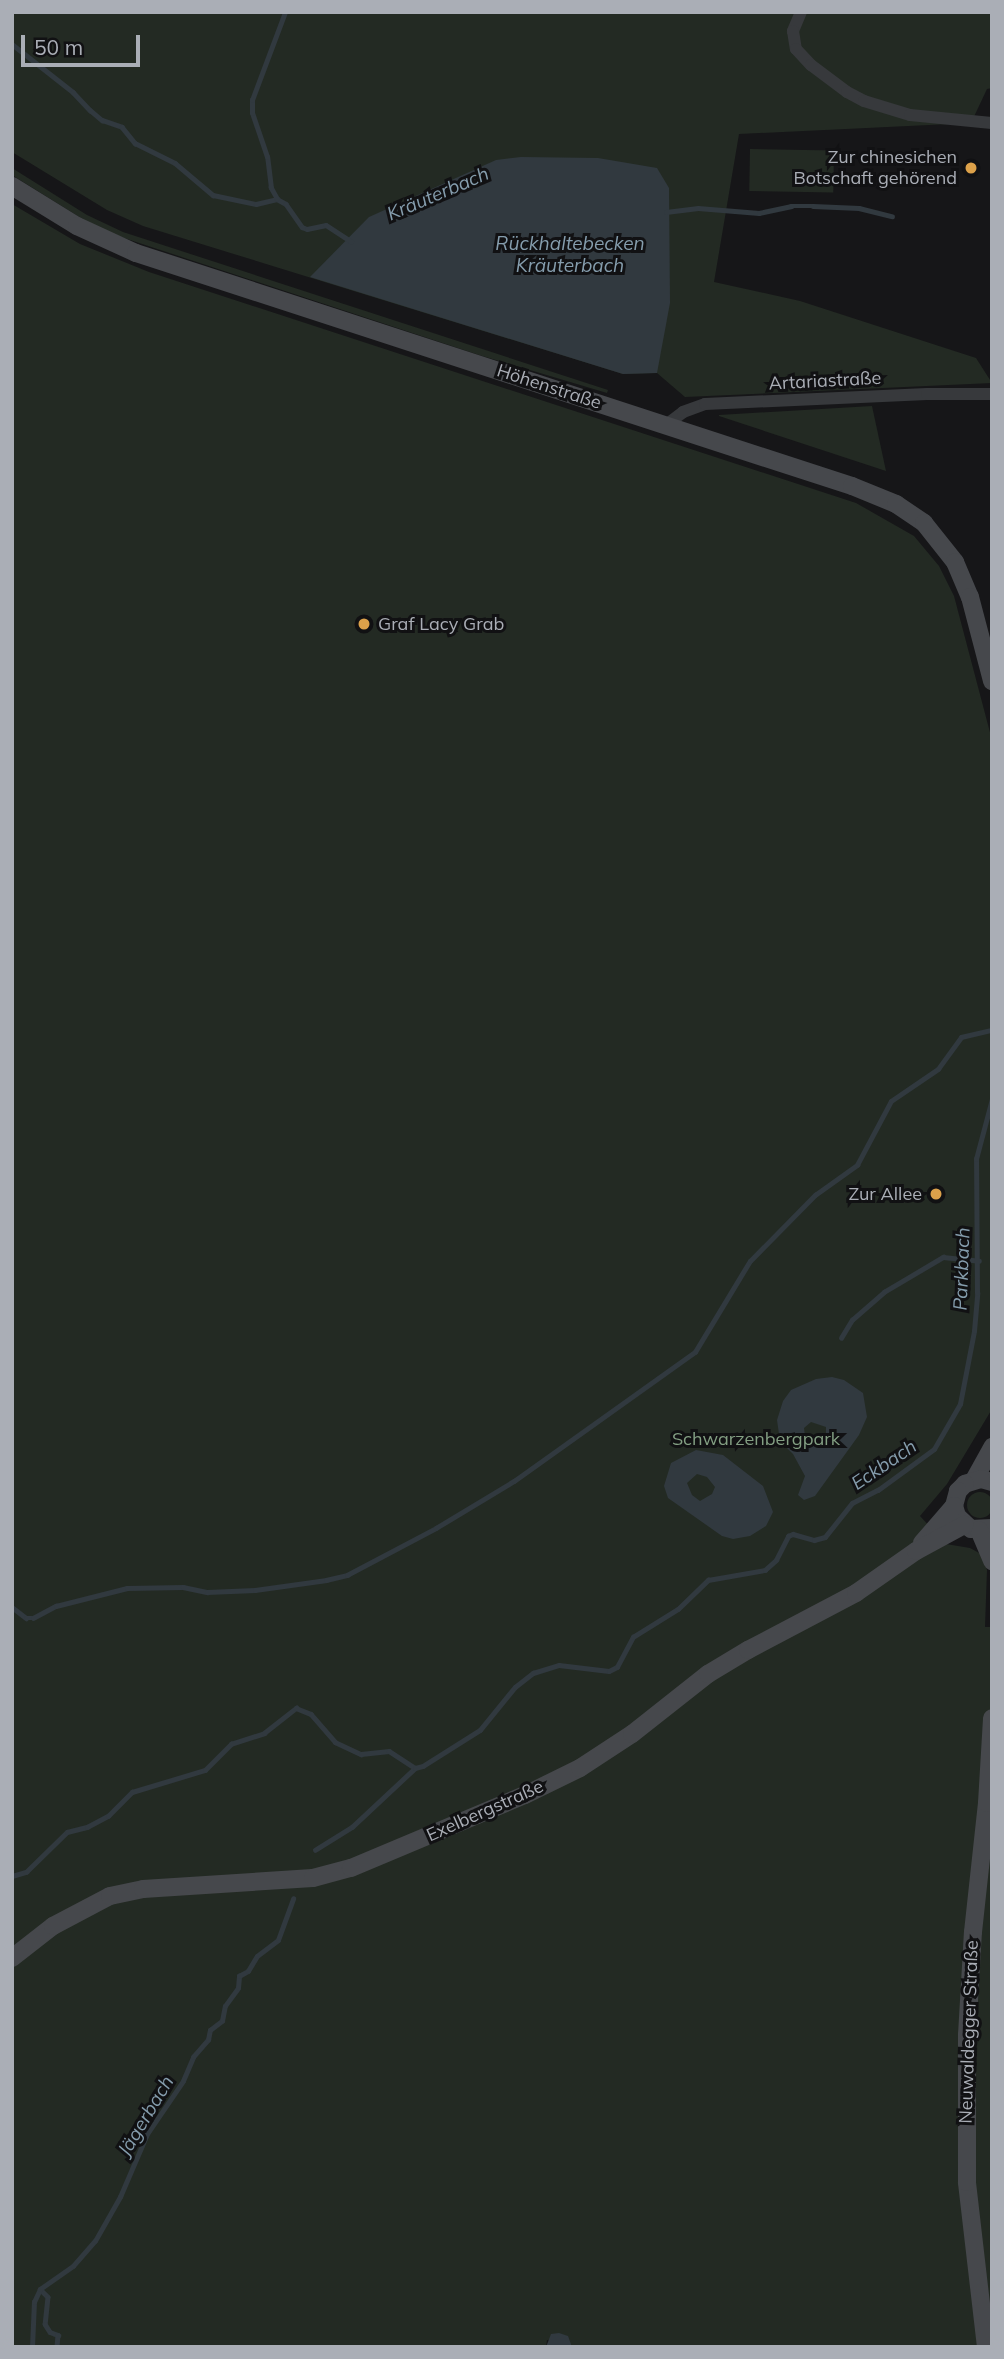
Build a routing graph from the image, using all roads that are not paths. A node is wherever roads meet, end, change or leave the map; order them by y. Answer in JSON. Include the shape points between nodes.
{"nodes":[{"id":1,"x":801,"y":12,"type":"edge"},
{"id":2,"x":992,"y":123,"type":"edge"},
{"id":3,"x":12,"y":186,"type":"edge"},
{"id":4,"x":992,"y":394,"type":"edge"},
{"id":5,"x":666,"y":425,"type":"junction"},
{"id":6,"x":992,"y":681,"type":"edge"},
{"id":7,"x":992,"y":1447,"type":"edge"},
{"id":8,"x":983,"y":1481,"type":"edge"},
{"id":9,"x":954,"y":1506,"type":"junction"},
{"id":10,"x":978,"y":1528,"type":"edge"},
{"id":11,"x":916,"y":1551,"type":"junction"},
{"id":12,"x":992,"y":1561,"type":"edge"},
{"id":13,"x":992,"y":1718,"type":"edge"},
{"id":14,"x":12,"y":1958,"type":"edge"},
{"id":15,"x":986,"y":2347,"type":"edge"}],
"edges":[{"from":1,"to":2,"type":"street","via":[[793,31],[796,49],[847,92],[910,115]]},
{"from":3,"to":5,"type":"main road","name":"Höhenstraße","via":[[77,226],[136,253]]},
{"from":4,"to":5,"type":"street","name":"Artariastraße","via":[[705,404],[682,412]]},
{"from":5,"to":6,"type":"main road","name":"Höhenstraße","via":[[876,495],[924,523],[963,579]]},
{"from":7,"to":8,"type":"main road"},
{"from":8,"to":9,"type":"main road","name":"Exelbergstraße","via":[[958,1491]]},
{"from":9,"to":10,"type":"main road"},
{"from":9,"to":11,"type":"main road","name":"Exelbergstraße"},
{"from":10,"to":11,"type":"main road","name":"Exelbergstraße"},
{"from":10,"to":12,"type":"main road"},
{"from":11,"to":14,"type":"main road","name":"Exelbergstraße","via":[[856,1593],[708,1674],[580,1768],[351,1868],[288,1882],[143,1889],[110,1896],[53,1926]]},
{"from":13,"to":15,"type":"main road","name":"Neuwaldegger Straße","via":[[967,2049],[967,2182]]}]}
